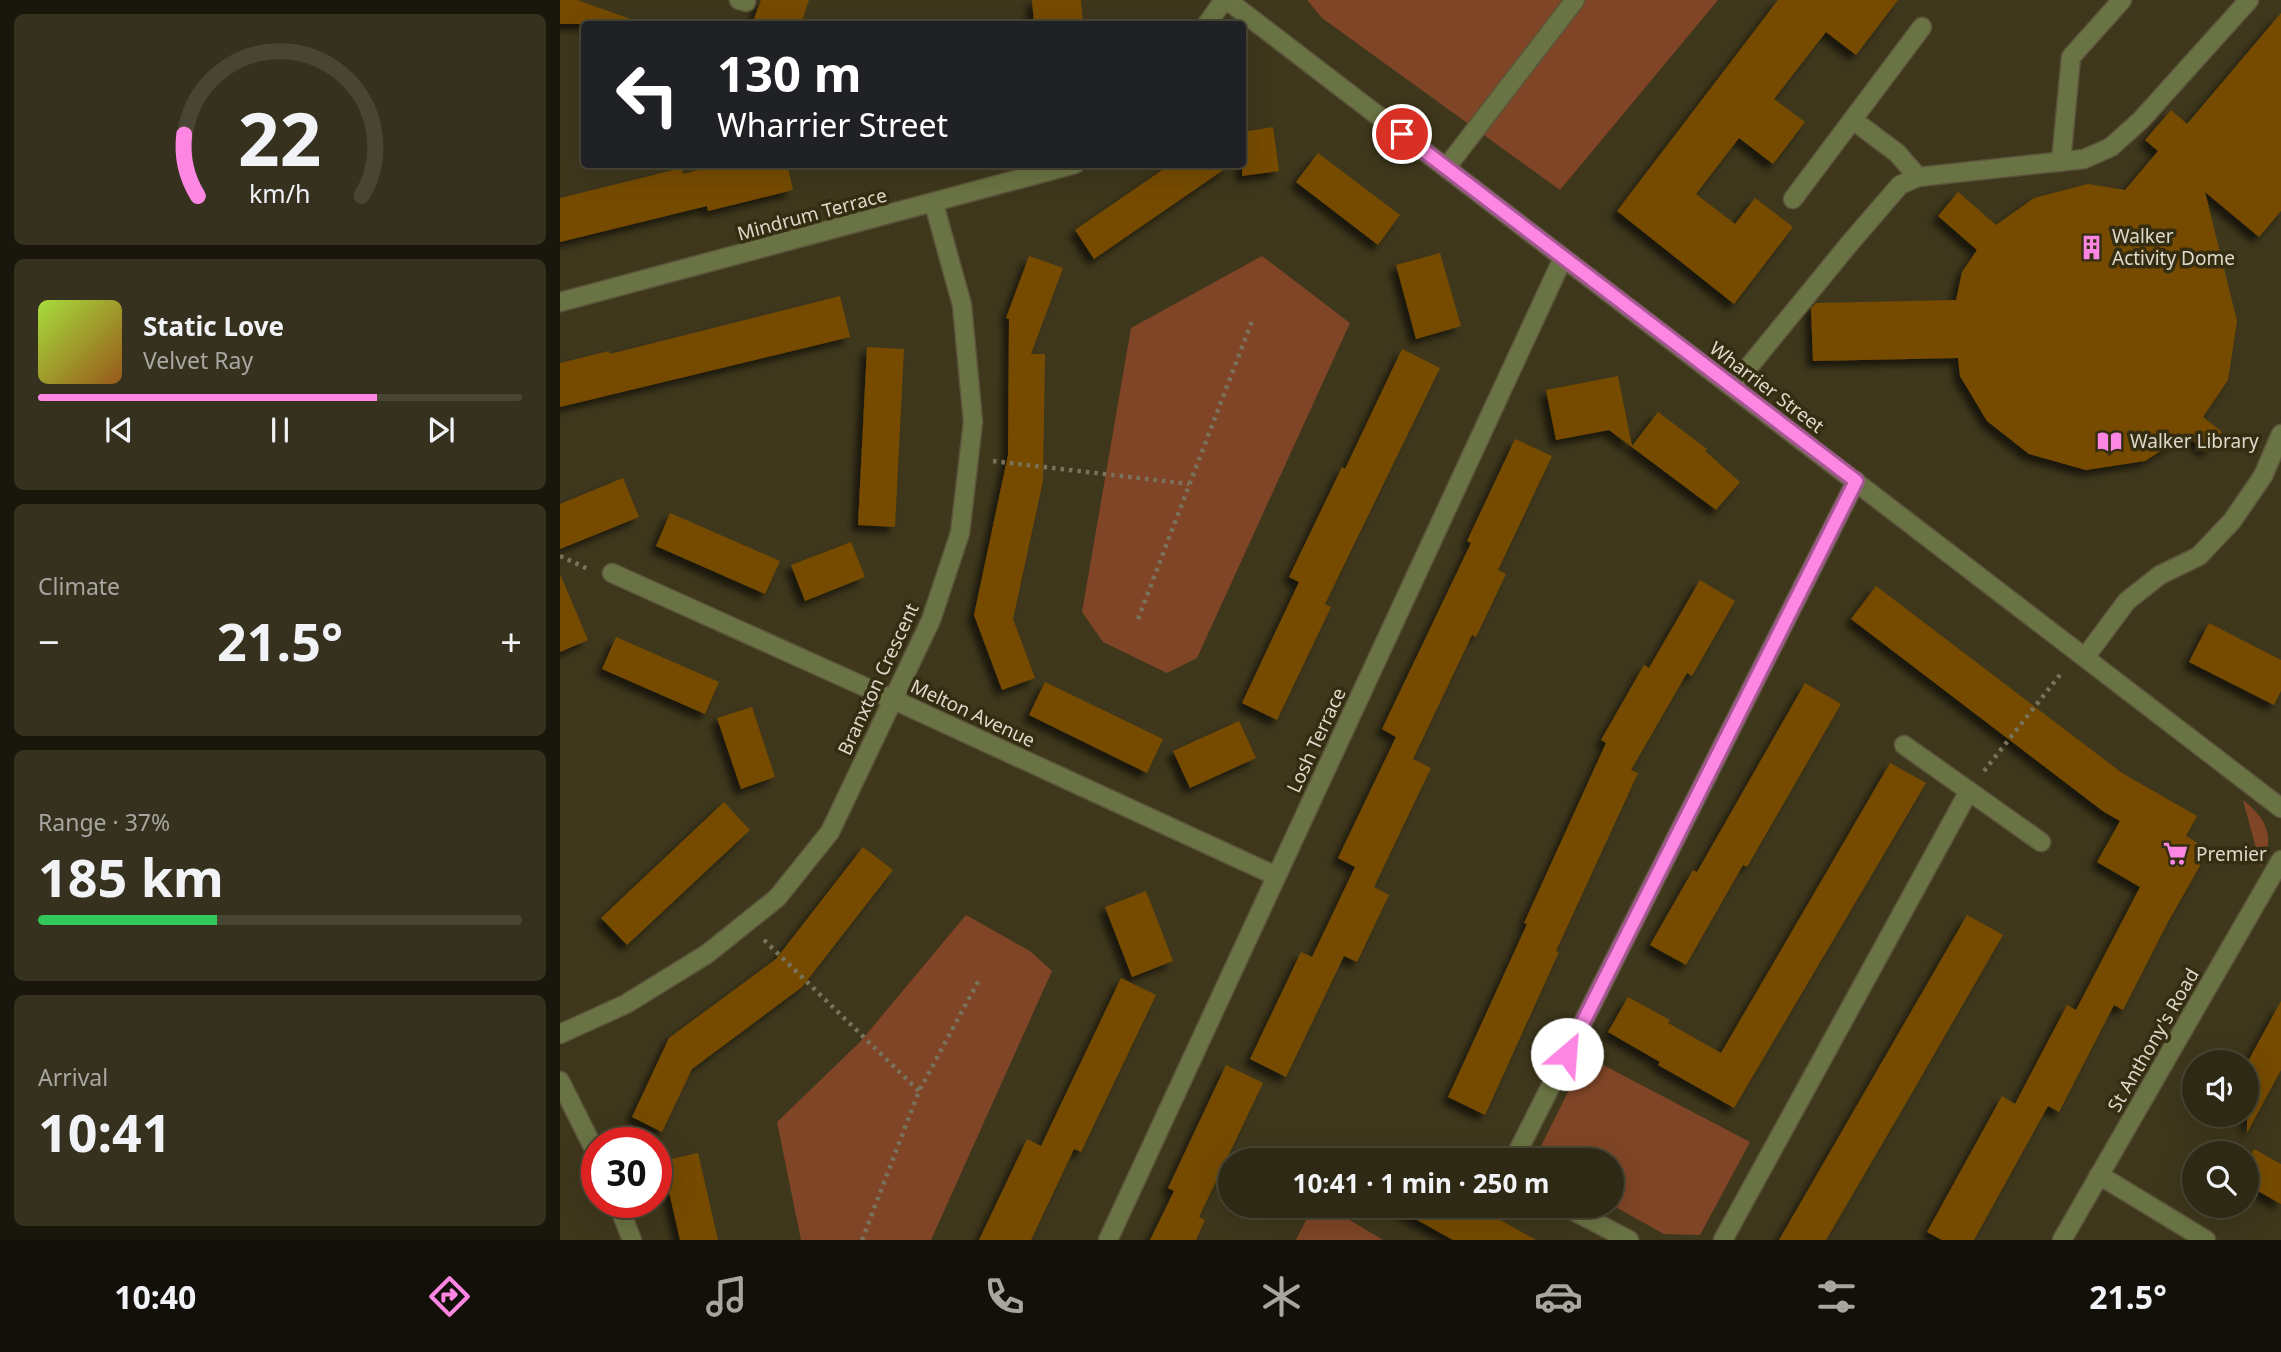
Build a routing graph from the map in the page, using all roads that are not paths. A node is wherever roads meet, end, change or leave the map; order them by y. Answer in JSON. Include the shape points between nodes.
{"nodes":[{"id":1,"x":1225,"y":0,"type":"edge"},
{"id":2,"x":1574,"y":0,"type":"edge"},
{"id":3,"x":2122,"y":0,"type":"edge"},
{"id":4,"x":2249,"y":0,"type":"edge"},
{"id":5,"x":1208,"y":21,"type":"edge"},
{"id":6,"x":1922,"y":27,"type":"dead end"},
{"id":7,"x":1853,"y":120,"type":"junction"},
{"id":8,"x":2061,"y":162,"type":"junction"},
{"id":9,"x":1061,"y":168,"type":"edge"},
{"id":10,"x":1446,"y":168,"type":"junction"},
{"id":11,"x":1918,"y":177,"type":"junction"},
{"id":12,"x":1793,"y":199,"type":"dead end"},
{"id":13,"x":934,"y":204,"type":"junction"},
{"id":14,"x":1563,"y":258,"type":"junction"},
{"id":15,"x":560,"y":302,"type":"edge"},
{"id":16,"x":1733,"y":387,"type":"junction"},
{"id":17,"x":2281,"y":434,"type":"edge"},
{"id":18,"x":1856,"y":481,"type":"junction"},
{"id":19,"x":612,"y":573,"type":"dead end"},
{"id":20,"x":2083,"y":654,"type":"junction"},
{"id":21,"x":894,"y":700,"type":"junction"},
{"id":22,"x":1904,"y":745,"type":"dead end"},
{"id":23,"x":1969,"y":791,"type":"junction"},
{"id":24,"x":2281,"y":808,"type":"edge"},
{"id":25,"x":2041,"y":842,"type":"dead end"},
{"id":26,"x":2281,"y":860,"type":"edge"},
{"id":27,"x":1276,"y":876,"type":"junction"},
{"id":28,"x":560,"y":1034,"type":"edge"},
{"id":29,"x":560,"y":1081,"type":"edge"},
{"id":30,"x":583,"y":1127,"type":"edge"},
{"id":31,"x":1520,"y":1148,"type":"edge"},
{"id":32,"x":2099,"y":1175,"type":"junction"},
{"id":33,"x":623,"y":1218,"type":"edge"},
{"id":34,"x":1587,"y":1218,"type":"edge"},
{"id":35,"x":632,"y":1240,"type":"edge"},
{"id":36,"x":1108,"y":1240,"type":"edge"},
{"id":37,"x":1629,"y":1240,"type":"edge"},
{"id":38,"x":1723,"y":1240,"type":"edge"},
{"id":39,"x":2062,"y":1240,"type":"edge"},
{"id":40,"x":2206,"y":1240,"type":"edge"}],
"edges":[{"from":1,"to":5,"type":"street"},
{"from":1,"to":10,"type":"street","name":"Wharrier Street"},
{"from":2,"to":10,"type":"street"},
{"from":3,"to":8,"type":"street","via":[[2071,57]]},
{"from":4,"to":8,"type":"street","via":[[2111,147],[2084,159]]},
{"from":6,"to":7,"type":"street"},
{"from":7,"to":11,"type":"street","via":[[1897,153]]},
{"from":7,"to":12,"type":"street"},
{"from":8,"to":11,"type":"street"},
{"from":9,"to":13,"type":"street","name":"Mindrum Terrace"},
{"from":10,"to":14,"type":"street","name":"Wharrier Street"},
{"from":11,"to":16,"type":"street","via":[[1900,185]]},
{"from":13,"to":15,"type":"street","name":"Mindrum Terrace"},
{"from":13,"to":21,"type":"street","name":"Branxton Crescent","via":[[962,305],[973,422],[960,533],[931,620]]},
{"from":14,"to":16,"type":"street","name":"Wharrier Street"},
{"from":14,"to":27,"type":"street","name":"Losh Terrace"},
{"from":16,"to":18,"type":"street","name":"Wharrier Street"},
{"from":17,"to":20,"type":"street","via":[[2263,476],[2232,521],[2199,556],[2160,575],[2127,601]]},
{"from":18,"to":20,"type":"street","name":"Wharrier Street"},
{"from":18,"to":31,"type":"street"},
{"from":19,"to":21,"type":"street","name":"Melton Avenue"},
{"from":20,"to":24,"type":"street","name":"Wharrier Street"},
{"from":21,"to":27,"type":"street","name":"Melton Avenue"},
{"from":21,"to":28,"type":"street","name":"Branxton Crescent","via":[[830,832],[777,898],[707,954],[626,1004]]},
{"from":22,"to":23,"type":"street"},
{"from":23,"to":25,"type":"street"},
{"from":23,"to":38,"type":"street"},
{"from":26,"to":32,"type":"street","name":"St Anthony's Road"},
{"from":27,"to":36,"type":"street","name":"Losh Terrace"},
{"from":29,"to":30,"type":"street"},
{"from":32,"to":39,"type":"street","name":"St Anthony's Road"},
{"from":32,"to":40,"type":"street"},
{"from":33,"to":35,"type":"street"},
{"from":34,"to":37,"type":"street"}]}
